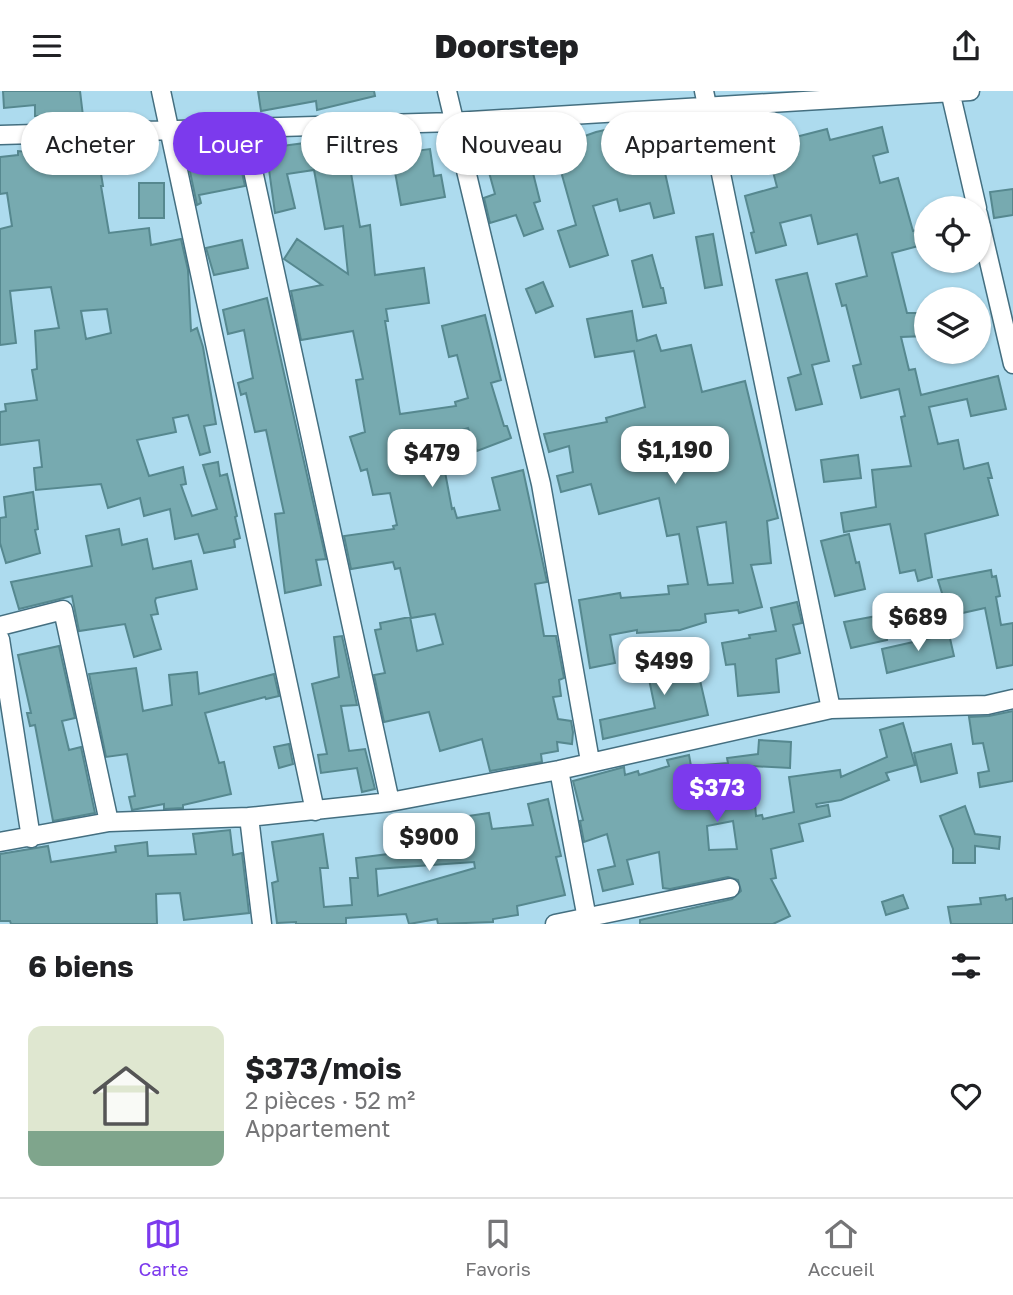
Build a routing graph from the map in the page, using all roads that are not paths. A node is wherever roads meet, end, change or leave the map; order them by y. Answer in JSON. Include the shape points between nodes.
{"nodes":[{"id":1,"x":161,"y":91,"type":"edge"},
{"id":2,"x":447,"y":91,"type":"edge"},
{"id":3,"x":950,"y":91,"type":"edge"},
{"id":4,"x":970,"y":91,"type":"edge"},
{"id":5,"x":706,"y":99,"type":"edge"},
{"id":6,"x":452,"y":112,"type":"edge"},
{"id":7,"x":564,"y":112,"type":"edge"},
{"id":8,"x":436,"y":123,"type":"edge"},
{"id":9,"x":287,"y":128,"type":"edge"},
{"id":10,"x":168,"y":131,"type":"junction"},
{"id":11,"x":173,"y":131,"type":"edge"},
{"id":12,"x":0,"y":135,"type":"edge"},
{"id":13,"x":254,"y":175,"type":"edge"},
{"id":14,"x":467,"y":175,"type":"edge"},
{"id":15,"x":974,"y":196,"type":"edge"},
{"id":16,"x":991,"y":269,"type":"edge"},
{"id":17,"x":1013,"y":364,"type":"edge"},
{"id":18,"x":0,"y":626,"type":"edge"},
{"id":19,"x":0,"y":639,"type":"edge"},
{"id":20,"x":1013,"y":699,"type":"edge"},
{"id":21,"x":831,"y":709,"type":"junction"},
{"id":22,"x":590,"y":761,"type":"junction"},
{"id":23,"x":559,"y":770,"type":"junction"},
{"id":24,"x":390,"y":802,"type":"junction"},
{"id":25,"x":315,"y":811,"type":"junction"},
{"id":26,"x":249,"y":817,"type":"junction"},
{"id":27,"x":109,"y":823,"type":"junction"},
{"id":28,"x":32,"y":838,"type":"junction"},
{"id":29,"x":0,"y":842,"type":"edge"},
{"id":30,"x":730,"y":888,"type":"dead end"},
{"id":31,"x":587,"y":921,"type":"edge"},
{"id":32,"x":262,"y":924,"type":"edge"},
{"id":33,"x":555,"y":924,"type":"edge"}],
"edges":[{"from":1,"to":10,"type":"street"},
{"from":2,"to":6,"type":"street"},
{"from":3,"to":4,"type":"street"},
{"from":3,"to":5,"type":"street"},
{"from":3,"to":15,"type":"street"},
{"from":5,"to":7,"type":"street"},
{"from":5,"to":21,"type":"street"},
{"from":8,"to":9,"type":"street"},
{"from":10,"to":11,"type":"street"},
{"from":10,"to":12,"type":"street"},
{"from":10,"to":25,"type":"street"},
{"from":13,"to":24,"type":"street"},
{"from":14,"to":22,"type":"street","via":[[541,484]]},
{"from":16,"to":17,"type":"street"},
{"from":18,"to":27,"type":"street","via":[[62,610]]},
{"from":19,"to":28,"type":"street"},
{"from":20,"to":21,"type":"street","via":[[986,705]]},
{"from":21,"to":22,"type":"street"},
{"from":22,"to":23,"type":"street"},
{"from":23,"to":24,"type":"street"},
{"from":23,"to":31,"type":"street"},
{"from":24,"to":25,"type":"street"},
{"from":25,"to":26,"type":"street"},
{"from":26,"to":27,"type":"street"},
{"from":26,"to":32,"type":"street"},
{"from":27,"to":28,"type":"street"},
{"from":28,"to":29,"type":"street"},
{"from":30,"to":31,"type":"street"},
{"from":31,"to":33,"type":"street"}]}
